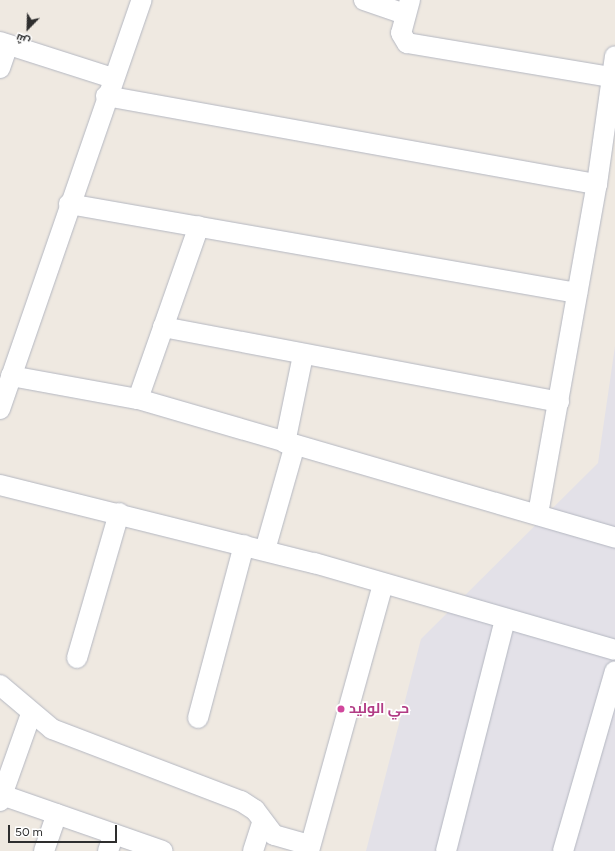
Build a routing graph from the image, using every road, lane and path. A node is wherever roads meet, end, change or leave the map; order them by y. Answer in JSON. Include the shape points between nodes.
{"nodes":[{"id":1,"x":142,"y":0,"type":"edge"},
{"id":2,"x":364,"y":0,"type":"edge"},
{"id":3,"x":407,"y":7,"type":"edge"},
{"id":4,"x":4,"y":43,"type":"edge"},
{"id":5,"x":615,"y":56,"type":"edge"},
{"id":6,"x":0,"y":68,"type":"edge"},
{"id":7,"x":611,"y":77,"type":"junction"},
{"id":8,"x":110,"y":87,"type":"junction"},
{"id":9,"x":597,"y":184,"type":"junction"},
{"id":10,"x":69,"y":204,"type":"junction"},
{"id":11,"x":199,"y":226,"type":"junction"},
{"id":12,"x":578,"y":293,"type":"junction"},
{"id":13,"x":163,"y":327,"type":"junction"},
{"id":14,"x":303,"y":355,"type":"junction"},
{"id":15,"x":4,"y":393,"type":"edge"},
{"id":16,"x":138,"y":399,"type":"junction"},
{"id":17,"x":559,"y":402,"type":"junction"},
{"id":18,"x":290,"y":444,"type":"junction"},
{"id":19,"x":0,"y":485,"type":"edge"},
{"id":20,"x":119,"y":513,"type":"junction"},
{"id":21,"x":538,"y":514,"type":"junction"},
{"id":22,"x":615,"y":538,"type":"edge"},
{"id":23,"x":244,"y":546,"type":"junction"},
{"id":24,"x":265,"y":550,"type":"junction"},
{"id":25,"x":382,"y":585,"type":"junction"},
{"id":26,"x":505,"y":619,"type":"junction"},
{"id":27,"x":615,"y":650,"type":"edge"},
{"id":28,"x":77,"y":658,"type":"dead end"},
{"id":29,"x":615,"y":671,"type":"edge"},
{"id":30,"x":0,"y":685,"type":"edge"},
{"id":31,"x":31,"y":714,"type":"junction"},
{"id":32,"x":198,"y":718,"type":"dead end"},
{"id":33,"x":1,"y":798,"type":"edge"},
{"id":34,"x":57,"y":814,"type":"junction"},
{"id":35,"x":262,"y":823,"type":"junction"},
{"id":36,"x":111,"y":842,"type":"edge"},
{"id":37,"x":309,"y":848,"type":"edge"},
{"id":38,"x":44,"y":851,"type":"edge"},
{"id":39,"x":163,"y":851,"type":"edge"},
{"id":40,"x":253,"y":851,"type":"edge"},
{"id":41,"x":446,"y":851,"type":"edge"},
{"id":42,"x":563,"y":851,"type":"edge"}],
"edges":[{"from":1,"to":8,"type":"street"},
{"from":2,"to":3,"type":"street"},
{"from":3,"to":7,"type":"street","via":[[401,33],[407,43]]},
{"from":4,"to":6,"type":"street"},
{"from":4,"to":8,"type":"street"},
{"from":5,"to":7,"type":"street"},
{"from":7,"to":9,"type":"street"},
{"from":8,"to":9,"type":"street"},
{"from":8,"to":10,"type":"street"},
{"from":9,"to":12,"type":"street"},
{"from":10,"to":11,"type":"street"},
{"from":10,"to":15,"type":"street"},
{"from":11,"to":12,"type":"street"},
{"from":11,"to":13,"type":"street"},
{"from":12,"to":17,"type":"street"},
{"from":13,"to":14,"type":"street"},
{"from":13,"to":16,"type":"street"},
{"from":14,"to":17,"type":"street"},
{"from":14,"to":18,"type":"street"},
{"from":15,"to":16,"type":"street"},
{"from":16,"to":18,"type":"street"},
{"from":17,"to":21,"type":"street"},
{"from":18,"to":21,"type":"street"},
{"from":18,"to":24,"type":"street"},
{"from":19,"to":20,"type":"street"},
{"from":20,"to":23,"type":"street"},
{"from":20,"to":28,"type":"street"},
{"from":21,"to":22,"type":"street"},
{"from":23,"to":24,"type":"street"},
{"from":23,"to":32,"type":"street"},
{"from":24,"to":25,"type":"street"},
{"from":25,"to":26,"type":"street"},
{"from":25,"to":37,"type":"street"},
{"from":26,"to":27,"type":"street"},
{"from":26,"to":41,"type":"street"},
{"from":29,"to":42,"type":"street"},
{"from":30,"to":31,"type":"street"},
{"from":31,"to":33,"type":"street"},
{"from":31,"to":35,"type":"street","via":[[67,736],[241,801],[255,810]]},
{"from":33,"to":34,"type":"street"},
{"from":34,"to":36,"type":"street"},
{"from":34,"to":38,"type":"street"},
{"from":35,"to":37,"type":"street","via":[[274,835]]},
{"from":35,"to":40,"type":"street"},
{"from":36,"to":39,"type":"street"}]}
